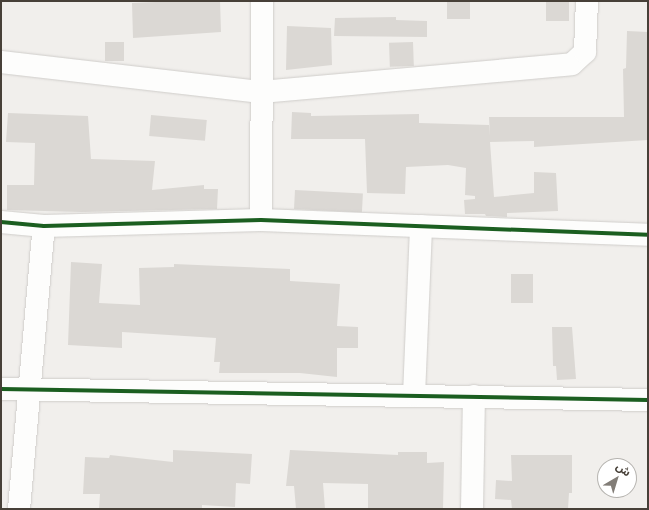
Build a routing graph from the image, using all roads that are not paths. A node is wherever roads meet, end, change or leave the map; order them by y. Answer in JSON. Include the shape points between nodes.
{"nodes":[{"id":1,"x":262,"y":1,"type":"edge"},
{"id":2,"x":587,"y":1,"type":"edge"},
{"id":3,"x":1,"y":62,"type":"edge"},
{"id":4,"x":261,"y":92,"type":"junction"},
{"id":5,"x":261,"y":220,"type":"junction"},
{"id":6,"x":1,"y":222,"type":"edge"},
{"id":7,"x":44,"y":226,"type":"junction"},
{"id":8,"x":421,"y":226,"type":"junction"},
{"id":9,"x":648,"y":235,"type":"edge"},
{"id":10,"x":1,"y":389,"type":"edge"},
{"id":11,"x":29,"y":390,"type":"junction"},
{"id":12,"x":414,"y":395,"type":"junction"},
{"id":13,"x":474,"y":396,"type":"junction"},
{"id":14,"x":648,"y":400,"type":"edge"},
{"id":15,"x":19,"y":509,"type":"edge"},
{"id":16,"x":472,"y":509,"type":"edge"}],
"edges":[{"from":1,"to":4,"type":"street"},
{"from":2,"to":4,"type":"street","via":[[585,52],[572,64]]},
{"from":3,"to":4,"type":"street"},
{"from":4,"to":5,"type":"street"},
{"from":5,"to":7,"type":"street"},
{"from":5,"to":8,"type":"street"},
{"from":6,"to":7,"type":"street"},
{"from":7,"to":11,"type":"street"},
{"from":8,"to":9,"type":"street"},
{"from":8,"to":12,"type":"street"},
{"from":10,"to":11,"type":"street"},
{"from":11,"to":12,"type":"street"},
{"from":11,"to":15,"type":"street"},
{"from":12,"to":13,"type":"street"},
{"from":13,"to":14,"type":"street"},
{"from":13,"to":16,"type":"street"}]}
